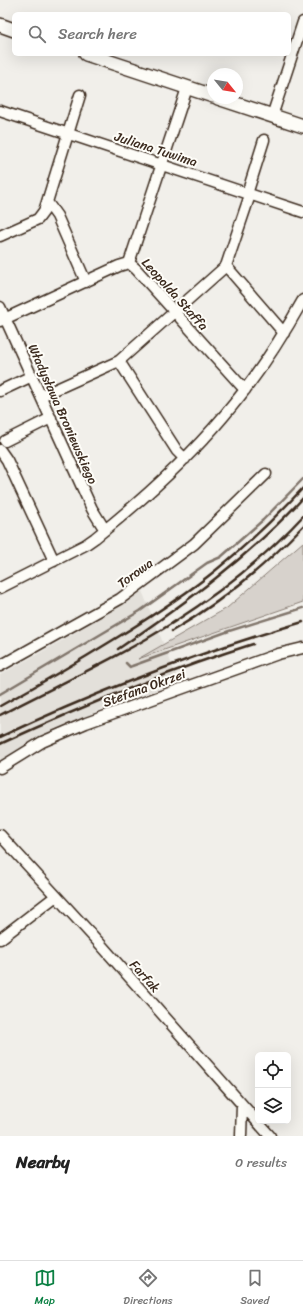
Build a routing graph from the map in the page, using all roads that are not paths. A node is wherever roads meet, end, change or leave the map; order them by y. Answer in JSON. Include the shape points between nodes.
{"nodes":[{"id":1,"x":303,"y":22,"type":"edge"},
{"id":2,"x":0,"y":25,"type":"edge"},
{"id":3,"x":12,"y":29,"type":"edge"},
{"id":4,"x":92,"y":56,"type":"edge"},
{"id":5,"x":187,"y":88,"type":"junction"},
{"id":6,"x":207,"y":94,"type":"edge"},
{"id":7,"x":80,"y":95,"type":"dead end"},
{"id":8,"x":236,"y":104,"type":"edge"},
{"id":9,"x":0,"y":111,"type":"edge"},
{"id":10,"x":272,"y":116,"type":"junction"},
{"id":11,"x":303,"y":126,"type":"edge"},
{"id":12,"x":68,"y":134,"type":"junction"},
{"id":13,"x":264,"y":140,"type":"dead end"},
{"id":14,"x":162,"y":164,"type":"junction"},
{"id":15,"x":248,"y":194,"type":"junction"},
{"id":16,"x":47,"y":202,"type":"junction"},
{"id":17,"x":303,"y":212,"type":"edge"},
{"id":18,"x":0,"y":236,"type":"edge"},
{"id":19,"x":129,"y":263,"type":"junction"},
{"id":20,"x":226,"y":266,"type":"junction"},
{"id":21,"x":86,"y":282,"type":"junction"},
{"id":22,"x":303,"y":300,"type":"edge"},
{"id":23,"x":0,"y":306,"type":"edge"},
{"id":24,"x":175,"y":313,"type":"junction"},
{"id":25,"x":3,"y":320,"type":"edge"},
{"id":26,"x":284,"y":333,"type":"junction"},
{"id":27,"x":119,"y":361,"type":"junction"},
{"id":28,"x":32,"y":376,"type":"junction"},
{"id":29,"x":245,"y":390,"type":"junction"},
{"id":30,"x":0,"y":391,"type":"edge"},
{"id":31,"x":41,"y":396,"type":"junction"},
{"id":32,"x":51,"y":418,"type":"junction"},
{"id":33,"x":5,"y":441,"type":"dead end"},
{"id":34,"x":0,"y":450,"type":"edge"},
{"id":35,"x":185,"y":459,"type":"junction"},
{"id":36,"x":266,"y":474,"type":"dead end"},
{"id":37,"x":105,"y":530,"type":"junction"},
{"id":38,"x":54,"y":561,"type":"junction"},
{"id":39,"x":0,"y":588,"type":"edge"},
{"id":40,"x":303,"y":648,"type":"edge"},
{"id":41,"x":0,"y":666,"type":"edge"},
{"id":42,"x":0,"y":768,"type":"edge"},
{"id":43,"x":0,"y":835,"type":"edge"},
{"id":44,"x":56,"y":896,"type":"junction"},
{"id":45,"x":0,"y":939,"type":"edge"},
{"id":46,"x":242,"y":1105,"type":"junction"},
{"id":47,"x":241,"y":1136,"type":"edge"},
{"id":48,"x":270,"y":1136,"type":"edge"}],
"edges":[{"from":1,"to":10,"type":"street"},
{"from":2,"to":3,"type":"main road"},
{"from":4,"to":5,"type":"main road"},
{"from":5,"to":6,"type":"main road"},
{"from":5,"to":14,"type":"street"},
{"from":7,"to":12,"type":"street"},
{"from":8,"to":10,"type":"main road"},
{"from":9,"to":12,"type":"street","name":"Juliana Tuwima"},
{"from":10,"to":11,"type":"main road"},
{"from":12,"to":14,"type":"street","name":"Juliana Tuwima"},
{"from":12,"to":16,"type":"street"},
{"from":13,"to":15,"type":"street"},
{"from":14,"to":15,"type":"street","name":"Juliana Tuwima"},
{"from":14,"to":19,"type":"street"},
{"from":15,"to":17,"type":"street","name":"Juliana Tuwima"},
{"from":15,"to":20,"type":"street"},
{"from":16,"to":18,"type":"street","via":[[38,219]]},
{"from":16,"to":21,"type":"street","via":[[57,216]]},
{"from":19,"to":21,"type":"street","name":"Leopolda Staffa"},
{"from":19,"to":24,"type":"street","name":"Leopolda Staffa"},
{"from":20,"to":24,"type":"street"},
{"from":20,"to":26,"type":"street"},
{"from":21,"to":25,"type":"street","name":"Leopolda Staffa"},
{"from":22,"to":26,"type":"street"},
{"from":23,"to":25,"type":"street","name":"Władysława Broniewskiego"},
{"from":24,"to":27,"type":"street"},
{"from":24,"to":29,"type":"street","name":"Leopolda Staffa"},
{"from":25,"to":28,"type":"street","name":"Władysława Broniewskiego"},
{"from":26,"to":29,"type":"street"},
{"from":27,"to":31,"type":"street"},
{"from":27,"to":35,"type":"street","via":[[177,451]]},
{"from":28,"to":30,"type":"street"},
{"from":28,"to":31,"type":"street","name":"Władysława Broniewskiego"},
{"from":29,"to":35,"type":"street"},
{"from":31,"to":32,"type":"street","name":"Władysława Broniewskiego"},
{"from":32,"to":33,"type":"street"},
{"from":32,"to":37,"type":"street","name":"Władysława Broniewskiego","via":[[92,509]]},
{"from":34,"to":38,"type":"street"},
{"from":35,"to":37,"type":"street"},
{"from":36,"to":41,"type":"street","name":"Torowa","via":[[194,544],[126,595]]},
{"from":37,"to":38,"type":"street","via":[[85,545]]},
{"from":38,"to":39,"type":"street"},
{"from":40,"to":42,"type":"street","name":"Stefana Okrzei","via":[[278,654],[86,723],[42,742]]},
{"from":43,"to":44,"type":"street","name":"Farfak"},
{"from":44,"to":45,"type":"street"},
{"from":44,"to":46,"type":"street","name":"Farfak"},
{"from":46,"to":47,"type":"street"},
{"from":46,"to":48,"type":"street","name":"Farfak"}]}
